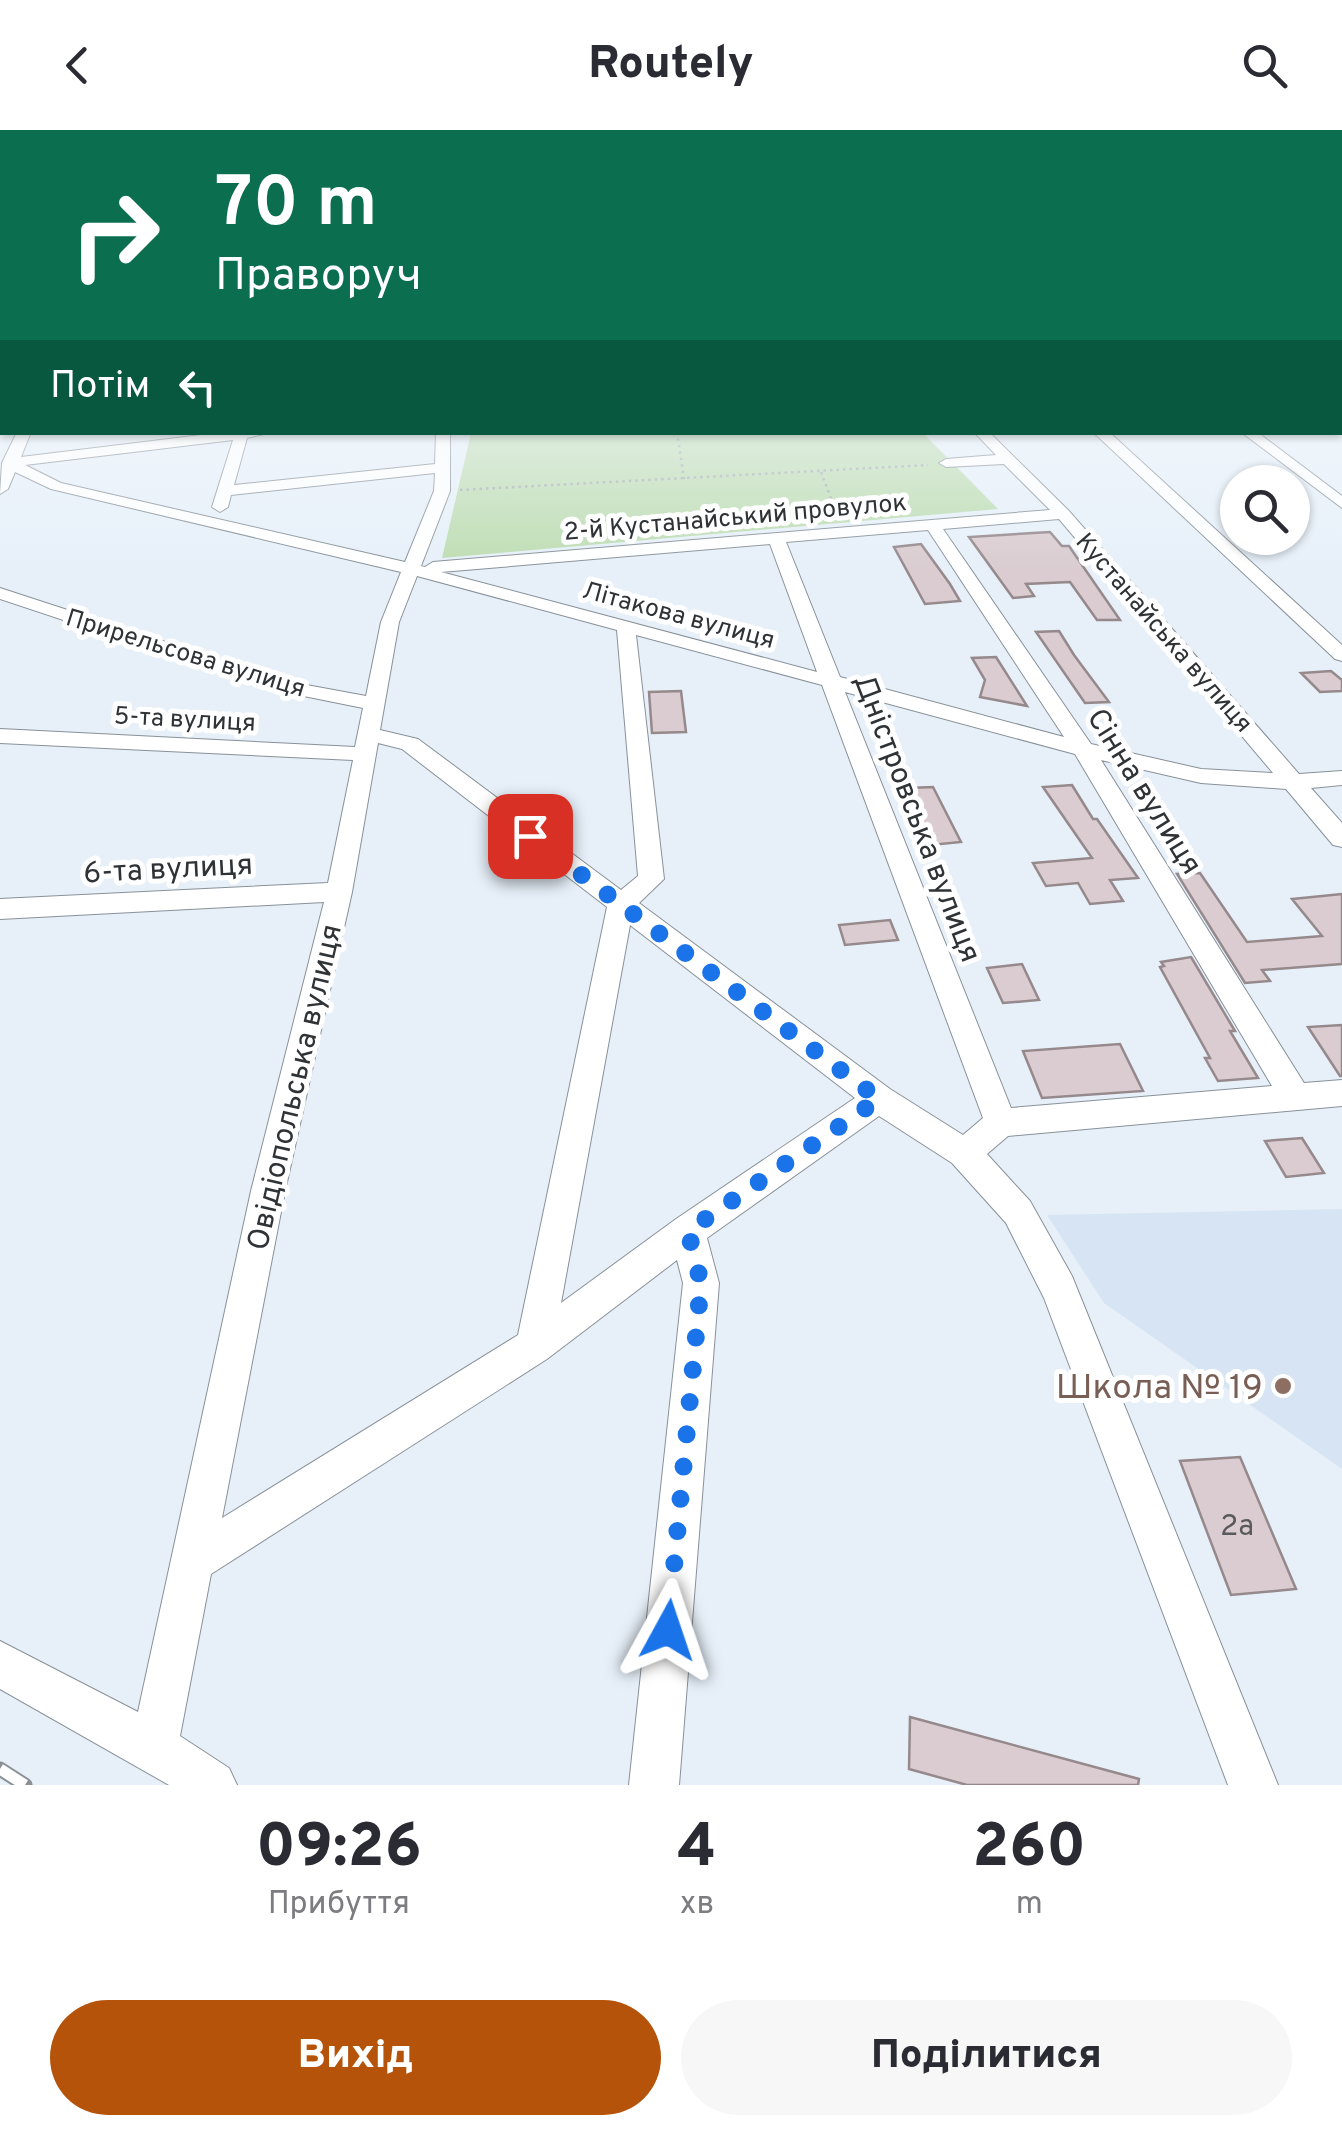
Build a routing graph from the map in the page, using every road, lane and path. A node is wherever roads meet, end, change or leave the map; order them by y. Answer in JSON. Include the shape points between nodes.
{"nodes":[{"id":1,"x":22,"y":435,"type":"edge"},
{"id":2,"x":234,"y":435,"type":"edge"},
{"id":3,"x":242,"y":435,"type":"edge"},
{"id":4,"x":443,"y":435,"type":"edge"},
{"id":5,"x":677,"y":435,"type":"edge"},
{"id":6,"x":985,"y":435,"type":"edge"},
{"id":7,"x":1103,"y":435,"type":"edge"},
{"id":8,"x":1252,"y":435,"type":"edge"},
{"id":9,"x":1008,"y":459,"type":"junction"},
{"id":10,"x":5,"y":463,"type":"edge"},
{"id":11,"x":946,"y":463,"type":"joint"},
{"id":12,"x":443,"y":468,"type":"junction"},
{"id":13,"x":820,"y":472,"type":"junction"},
{"id":14,"x":684,"y":479,"type":"junction"},
{"id":15,"x":0,"y":488,"type":"edge"},
{"id":16,"x":225,"y":491,"type":"junction"},
{"id":17,"x":442,"y":491,"type":"junction"},
{"id":18,"x":1342,"y":503,"type":"edge"},
{"id":19,"x":1063,"y":514,"type":"junction"},
{"id":20,"x":839,"y":520,"type":"dead end"},
{"id":21,"x":216,"y":522,"type":"junction"},
{"id":22,"x":932,"y":524,"type":"junction"},
{"id":23,"x":775,"y":536,"type":"junction"},
{"id":24,"x":412,"y":569,"type":"junction"},
{"id":25,"x":0,"y":593,"type":"edge"},
{"id":26,"x":626,"y":628,"type":"junction"},
{"id":27,"x":1342,"y":656,"type":"edge"},
{"id":28,"x":831,"y":684,"type":"junction"},
{"id":29,"x":370,"y":731,"type":"junction"},
{"id":30,"x":0,"y":736,"type":"edge"},
{"id":31,"x":1083,"y":750,"type":"junction"},
{"id":32,"x":1342,"y":778,"type":"edge"},
{"id":33,"x":1294,"y":782,"type":"junction"},
{"id":34,"x":1342,"y":839,"type":"edge"},
{"id":35,"x":339,"y":892,"type":"junction"},
{"id":36,"x":621,"y":904,"type":"junction"},
{"id":37,"x":0,"y":909,"type":"edge"},
{"id":38,"x":1342,"y":1094,"type":"edge"},
{"id":39,"x":1295,"y":1096,"type":"junction"},
{"id":40,"x":879,"y":1099,"type":"junction"},
{"id":41,"x":1001,"y":1123,"type":"junction"},
{"id":42,"x":964,"y":1153,"type":"junction"},
{"id":43,"x":688,"y":1231,"type":"junction"},
{"id":44,"x":534,"y":1346,"type":"junction"},
{"id":45,"x":192,"y":1561,"type":"junction"},
{"id":46,"x":0,"y":1664,"type":"edge"},
{"id":47,"x":154,"y":1747,"type":"junction"},
{"id":48,"x":212,"y":1785,"type":"edge"},
{"id":49,"x":654,"y":1785,"type":"edge"},
{"id":50,"x":1253,"y":1785,"type":"edge"}],
"edges":[{"from":1,"to":10,"type":"street"},
{"from":2,"to":10,"type":"street"},
{"from":3,"to":16,"type":"street"},
{"from":4,"to":12,"type":"street","name":"Овідіопольська вулиця"},
{"from":5,"to":14,"type":"path"},
{"from":6,"to":9,"type":"street","name":"Кустанайська вулиця"},
{"from":7,"to":27,"type":"street"},
{"from":8,"to":18,"type":"street"},
{"from":9,"to":11,"type":"street"},
{"from":9,"to":19,"type":"street","name":"Кустанайська вулиця"},
{"from":10,"to":15,"type":"street"},
{"from":10,"to":21,"type":"street","name":"Літакова вулиця","via":[[56,486]]},
{"from":11,"to":13,"type":"path"},
{"from":12,"to":16,"type":"street"},
{"from":12,"to":17,"type":"street","name":"Овідіопольська вулиця"},
{"from":13,"to":14,"type":"path"},
{"from":13,"to":20,"type":"path"},
{"from":14,"to":17,"type":"path"},
{"from":16,"to":21,"type":"street"},
{"from":17,"to":24,"type":"street","name":"Овідіопольська вулиця"},
{"from":19,"to":22,"type":"street","name":"2-й Кустанайський провулок"},
{"from":19,"to":33,"type":"street","name":"Кустанайська вулиця"},
{"from":21,"to":24,"type":"street","name":"Літакова вулиця"},
{"from":22,"to":23,"type":"street","name":"2-й Кустанайський провулок"},
{"from":22,"to":31,"type":"street","name":"Сінна вулиця"},
{"from":23,"to":24,"type":"street","name":"2-й Кустанайський провулок"},
{"from":23,"to":28,"type":"street","name":"Дністровська вулиця"},
{"from":24,"to":26,"type":"street","name":"Літакова вулиця"},
{"from":24,"to":29,"type":"street","name":"Овідіопольська вулиця","via":[[390,622]]},
{"from":25,"to":29,"type":"street","name":"Прирельсова вулиця","via":[[280,686]]},
{"from":26,"to":28,"type":"street","name":"Літакова вулиця"},
{"from":26,"to":36,"type":"street","via":[[651,879]]},
{"from":28,"to":31,"type":"street","name":"Літакова вулиця"},
{"from":28,"to":41,"type":"street","name":"Дністровська вулиця"},
{"from":29,"to":30,"type":"street","name":"5-та вулиця"},
{"from":29,"to":35,"type":"street","name":"Овідіопольська вулиця"},
{"from":29,"to":36,"type":"street","name":"Прирельсова вулиця","via":[[410,744]]},
{"from":31,"to":33,"type":"street","name":"Літакова вулиця","via":[[1201,776]]},
{"from":31,"to":39,"type":"street","name":"Сінна вулиця"},
{"from":32,"to":33,"type":"street","name":"Літакова вулиця"},
{"from":33,"to":34,"type":"street","name":"Кустанайська вулиця"},
{"from":35,"to":37,"type":"street","name":"6-та вулиця"},
{"from":35,"to":45,"type":"street","name":"Овідіопольська вулиця","via":[[268,1191]]},
{"from":36,"to":40,"type":"street","name":"Прирельсова вулиця"},
{"from":36,"to":44,"type":"street"},
{"from":38,"to":39,"type":"street"},
{"from":39,"to":41,"type":"street"},
{"from":40,"to":42,"type":"street","name":"Прирельсова вулиця"},
{"from":40,"to":43,"type":"street"},
{"from":41,"to":42,"type":"street"},
{"from":42,"to":50,"type":"street","name":"Прирельсова вулиця","via":[[1018,1212],[1058,1289]]},
{"from":43,"to":44,"type":"street"},
{"from":43,"to":49,"type":"street","via":[[701,1283]]},
{"from":44,"to":45,"type":"street"},
{"from":45,"to":47,"type":"street","name":"Овідіопольська вулиця"},
{"from":46,"to":47,"type":"street"},
{"from":47,"to":48,"type":"street"}]}
